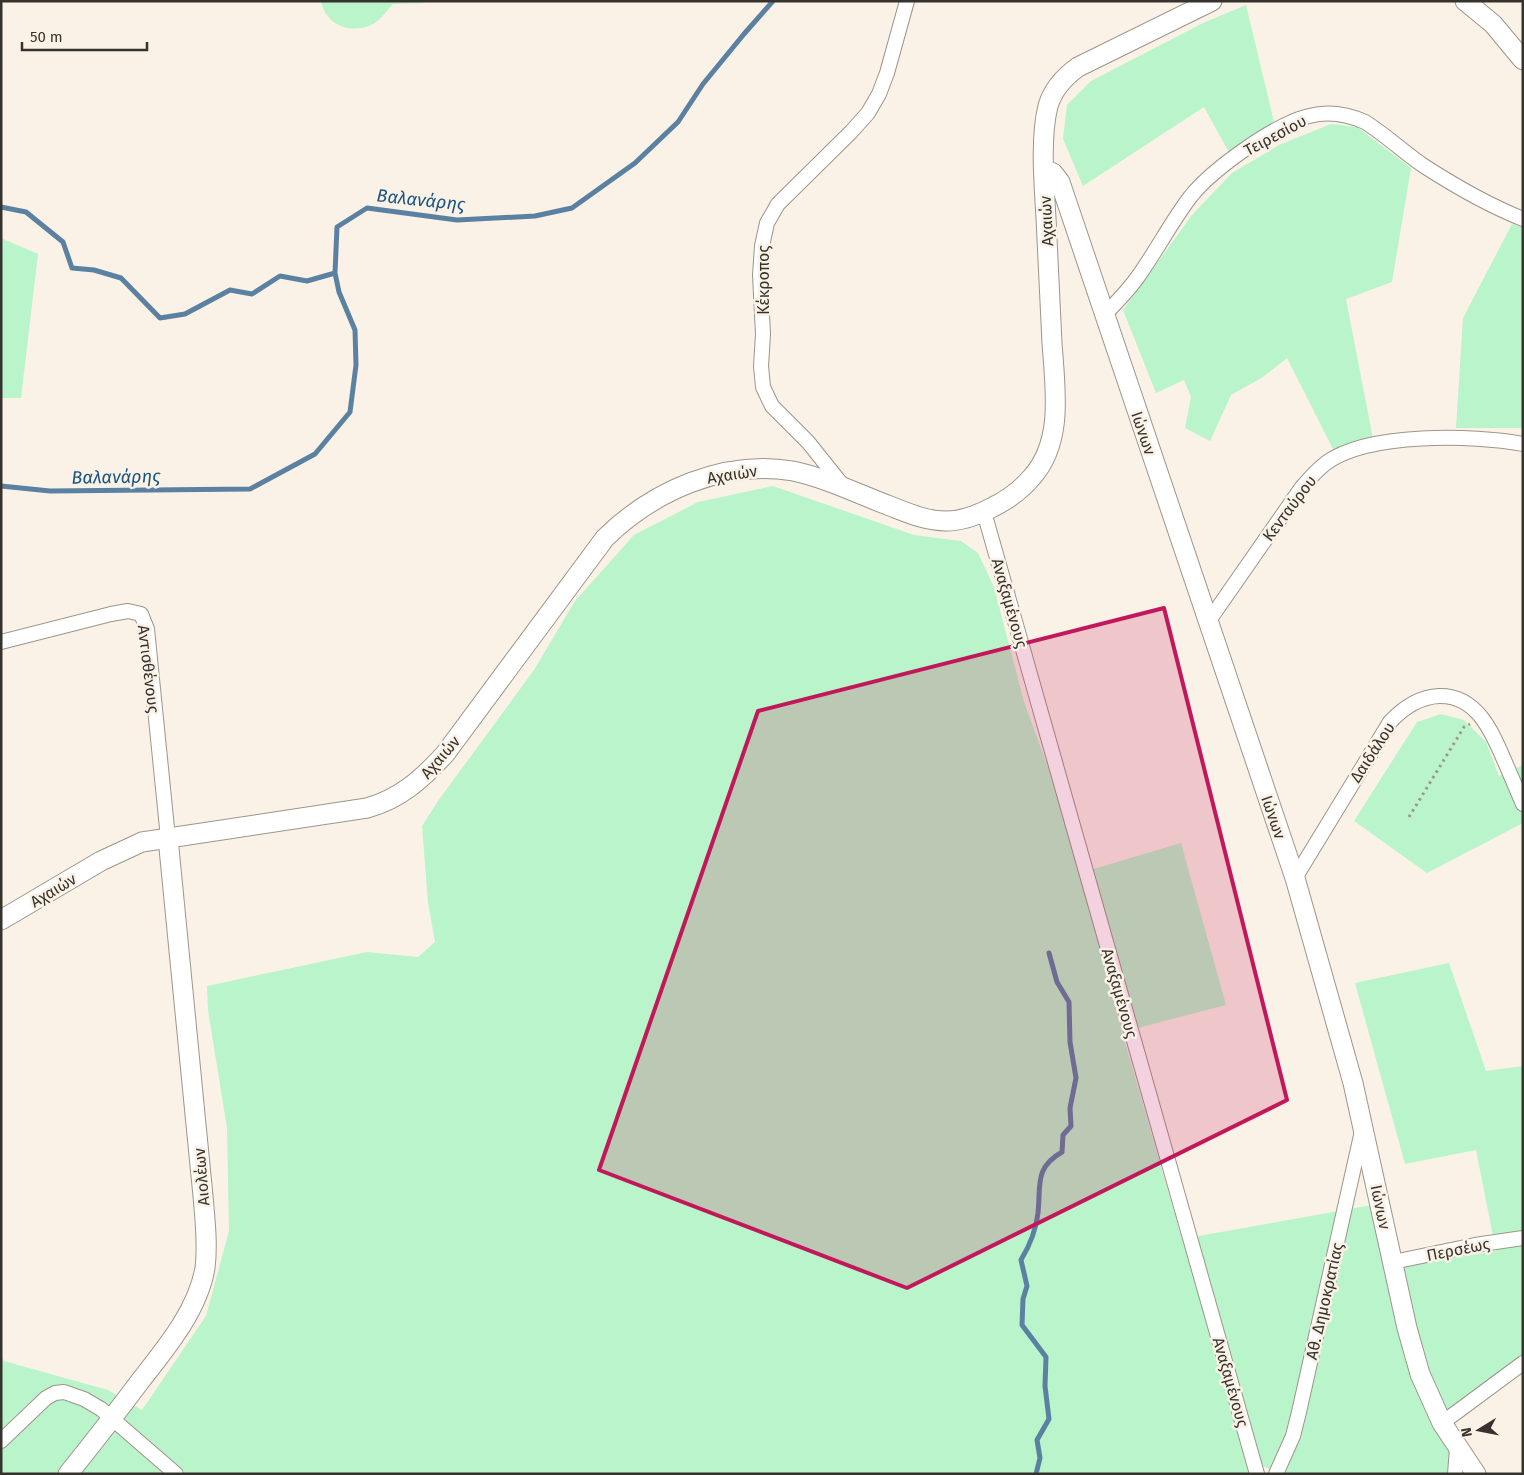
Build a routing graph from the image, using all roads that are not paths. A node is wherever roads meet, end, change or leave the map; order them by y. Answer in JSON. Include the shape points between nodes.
{"nodes":[{"id":1,"x":907,"y":1,"type":"edge"},
{"id":2,"x":1212,"y":1,"type":"edge"},
{"id":3,"x":1465,"y":1,"type":"edge"},
{"id":4,"x":1523,"y":60,"type":"edge"},
{"id":5,"x":1044,"y":169,"type":"junction"},
{"id":6,"x":1523,"y":219,"type":"edge"},
{"id":7,"x":1104,"y":315,"type":"junction"},
{"id":8,"x":1523,"y":444,"type":"edge"},
{"id":9,"x":844,"y":487,"type":"junction"},
{"id":10,"x":984,"y":512,"type":"junction"},
{"id":11,"x":1208,"y":622,"type":"junction"},
{"id":12,"x":1,"y":642,"type":"edge"},
{"id":13,"x":1523,"y":804,"type":"edge"},
{"id":14,"x":168,"y":838,"type":"junction"},
{"id":15,"x":1295,"y":878,"type":"junction"},
{"id":16,"x":1,"y":920,"type":"edge"},
{"id":17,"x":1363,"y":1126,"type":"junction"},
{"id":18,"x":1523,"y":1238,"type":"edge"},
{"id":19,"x":1393,"y":1262,"type":"junction"},
{"id":20,"x":1523,"y":1363,"type":"edge"},
{"id":21,"x":112,"y":1419,"type":"junction"},
{"id":22,"x":1442,"y":1423,"type":"junction"},
{"id":23,"x":1,"y":1442,"type":"edge"},
{"id":24,"x":1457,"y":1448,"type":"junction"},
{"id":25,"x":68,"y":1474,"type":"edge"},
{"id":26,"x":176,"y":1474,"type":"edge"},
{"id":27,"x":1257,"y":1474,"type":"edge"},
{"id":28,"x":1276,"y":1474,"type":"edge"},
{"id":29,"x":1455,"y":1474,"type":"edge"},
{"id":30,"x":1476,"y":1474,"type":"edge"}],
"edges":[{"from":1,"to":9,"type":"street","name":"Κέκροπος","via":[[887,73],[868,113],[778,204],[763,235],[760,275],[763,388],[772,406],[808,442]]},
{"from":2,"to":5,"type":"street","name":"Αχαιών","via":[[1078,67],[1064,78],[1048,106]]},
{"from":3,"to":4,"type":"street","via":[[1493,24]]},
{"from":5,"to":7,"type":"street","name":"Ιώνων","via":[[1053,172],[1060,182]]},
{"from":5,"to":10,"type":"street","name":"Αχαιών","via":[[1055,396],[1052,442],[1040,467],[1024,486]]},
{"from":6,"to":7,"type":"street","name":"Τειρεσίου","via":[[1487,203],[1431,170],[1365,122],[1336,114],[1308,116],[1247,148],[1205,182],[1172,223],[1129,289]]},
{"from":7,"to":11,"type":"street","name":"Ιώνων"},
{"from":8,"to":11,"type":"street","name":"Κενταύρου","via":[[1467,437],[1418,439],[1364,447],[1342,454],[1318,470],[1302,488]]},
{"from":9,"to":10,"type":"street","name":"Αχαιών","via":[[932,520],[964,519]]},
{"from":9,"to":14,"type":"street","name":"Αχαιών","via":[[792,471],[752,470],[707,477],[669,491],[642,507],[605,538],[445,754],[406,791],[383,804],[367,808]]},
{"from":10,"to":27,"type":"street","name":"Αναξαμένους"},
{"from":11,"to":15,"type":"street","name":"Ιώνων"},
{"from":12,"to":14,"type":"street","name":"Αντισθένους","via":[[111,614],[128,611],[141,614],[147,629]]},
{"from":13,"to":15,"type":"street","name":"Δαιδάλου","via":[[1482,717],[1461,700],[1445,696],[1427,698],[1403,710],[1381,734]]},
{"from":14,"to":16,"type":"street","name":"Αχαιών","via":[[142,842],[119,852]]},
{"from":14,"to":21,"type":"street","name":"Αιολέων","via":[[203,1196],[205,1268],[194,1303]]},
{"from":15,"to":17,"type":"street","name":"Ιώνων"},
{"from":17,"to":19,"type":"street","name":"Ιώνων"},
{"from":17,"to":28,"type":"street","name":"Αθ. Δημοκρατίας","via":[[1299,1412],[1293,1436]]},
{"from":18,"to":19,"type":"street","name":"Περσέως"},
{"from":19,"to":22,"type":"street","name":"Ιώνων","via":[[1415,1360]]},
{"from":20,"to":22,"type":"street"},
{"from":21,"to":23,"type":"street","via":[[84,1399],[55,1393]]},
{"from":21,"to":25,"type":"street","name":"Αιολέων"},
{"from":21,"to":26,"type":"street"},
{"from":22,"to":24,"type":"street","name":"Ιώνων"},
{"from":24,"to":29,"type":"street"},
{"from":24,"to":30,"type":"street","name":"Ιώνων"}]}
